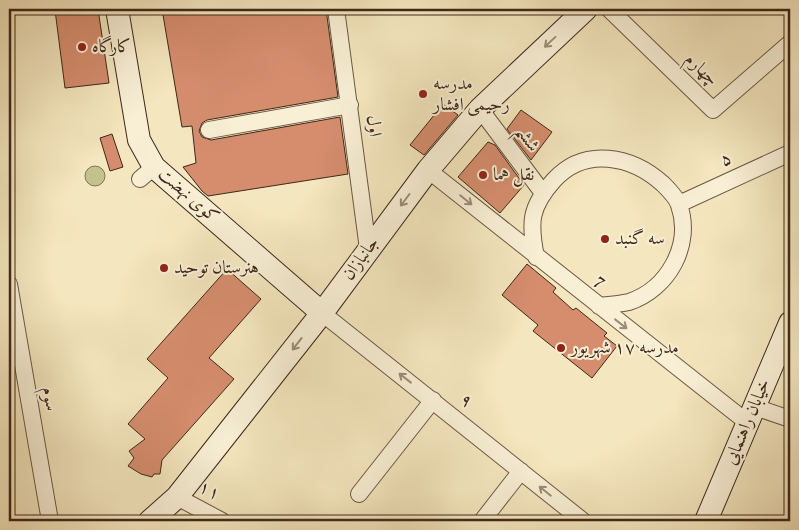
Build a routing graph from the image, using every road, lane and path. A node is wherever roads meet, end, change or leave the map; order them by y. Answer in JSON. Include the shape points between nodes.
{"nodes":[{"id":1,"x":117,"y":9,"type":"edge"},
{"id":2,"x":336,"y":9,"type":"edge"},
{"id":3,"x":586,"y":9,"type":"edge"},
{"id":4,"x":609,"y":9,"type":"edge"},
{"id":5,"x":790,"y":43,"type":"edge"},
{"id":6,"x":350,"y":105,"type":"junction"},
{"id":7,"x":480,"y":109,"type":"junction"},
{"id":8,"x":209,"y":130,"type":"dead end"},
{"id":9,"x":790,"y":153,"type":"edge"},
{"id":10,"x":428,"y":170,"type":"junction"},
{"id":11,"x":543,"y":193,"type":"junction"},
{"id":12,"x":679,"y":204,"type":"junction"},
{"id":13,"x":368,"y":249,"type":"junction"},
{"id":14,"x":536,"y":257,"type":"junction"},
{"id":15,"x":9,"y":284,"type":"edge"},
{"id":16,"x":599,"y":306,"type":"junction"},
{"id":17,"x":322,"y":313,"type":"junction"},
{"id":18,"x":790,"y":323,"type":"edge"},
{"id":19,"x":433,"y":400,"type":"junction"},
{"id":20,"x":751,"y":415,"type":"junction"},
{"id":21,"x":790,"y":419,"type":"edge"},
{"id":22,"x":521,"y":471,"type":"junction"},
{"id":23,"x":359,"y":494,"type":"dead end"},
{"id":24,"x":176,"y":497,"type":"junction"},
{"id":25,"x":50,"y":521,"type":"edge"},
{"id":26,"x":150,"y":521,"type":"edge"},
{"id":27,"x":222,"y":521,"type":"edge"},
{"id":28,"x":482,"y":521,"type":"edge"},
{"id":29,"x":583,"y":521,"type":"edge"},
{"id":30,"x":706,"y":521,"type":"edge"}],
"edges":[{"from":1,"to":17,"type":"main road","name":"کوی نهضت","via":[[147,173]]},
{"from":2,"to":6,"type":"street","name":"اول"},
{"from":3,"to":7,"type":"main road","name":"جانبازان","one_way":true},
{"from":4,"to":5,"type":"street","name":"چهارم","via":[[713,110]]},
{"from":6,"to":8,"type":"street"},
{"from":6,"to":13,"type":"street","name":"اول"},
{"from":7,"to":10,"type":"main road","name":"جانبازان"},
{"from":7,"to":11,"type":"street","name":"ششم"},
{"from":9,"to":12,"type":"street","name":"۵"},
{"from":10,"to":13,"type":"main road","name":"جانبازان","one_way":true},
{"from":10,"to":14,"type":"street","name":"7","one_way":true},
{"from":11,"to":12,"type":"street","via":[[559,176],[579,163],[603,158],[627,161],[648,172]]},
{"from":11,"to":14,"type":"street","via":[[534,211],[531,230]]},
{"from":12,"to":16,"type":"street","via":[[684,228],[680,252],[669,274],[651,291],[628,302]]},
{"from":13,"to":17,"type":"main road","name":"جانبازان"},
{"from":14,"to":16,"type":"street","name":"7"},
{"from":15,"to":25,"type":"street","name":"سوم"},
{"from":16,"to":20,"type":"street","name":"7","one_way":true},
{"from":19,"to":17,"type":"street","name":"۹","one_way":true},
{"from":17,"to":24,"type":"main road","name":"جانبازان","one_way":true,"via":[[259,381]]},
{"from":18,"to":20,"type":"main road","name":"خیابان راهنمایی"},
{"from":19,"to":22,"type":"street","name":"۹"},
{"from":19,"to":23,"type":"street"},
{"from":20,"to":21,"type":"street","name":"7"},
{"from":20,"to":30,"type":"main road","name":"خیابان راهنمایی"},
{"from":22,"to":28,"type":"street"},
{"from":29,"to":22,"type":"street","name":"۹","one_way":true},
{"from":24,"to":26,"type":"main road","name":"جانبازان"},
{"from":24,"to":27,"type":"street","name":"۱۱"}]}
